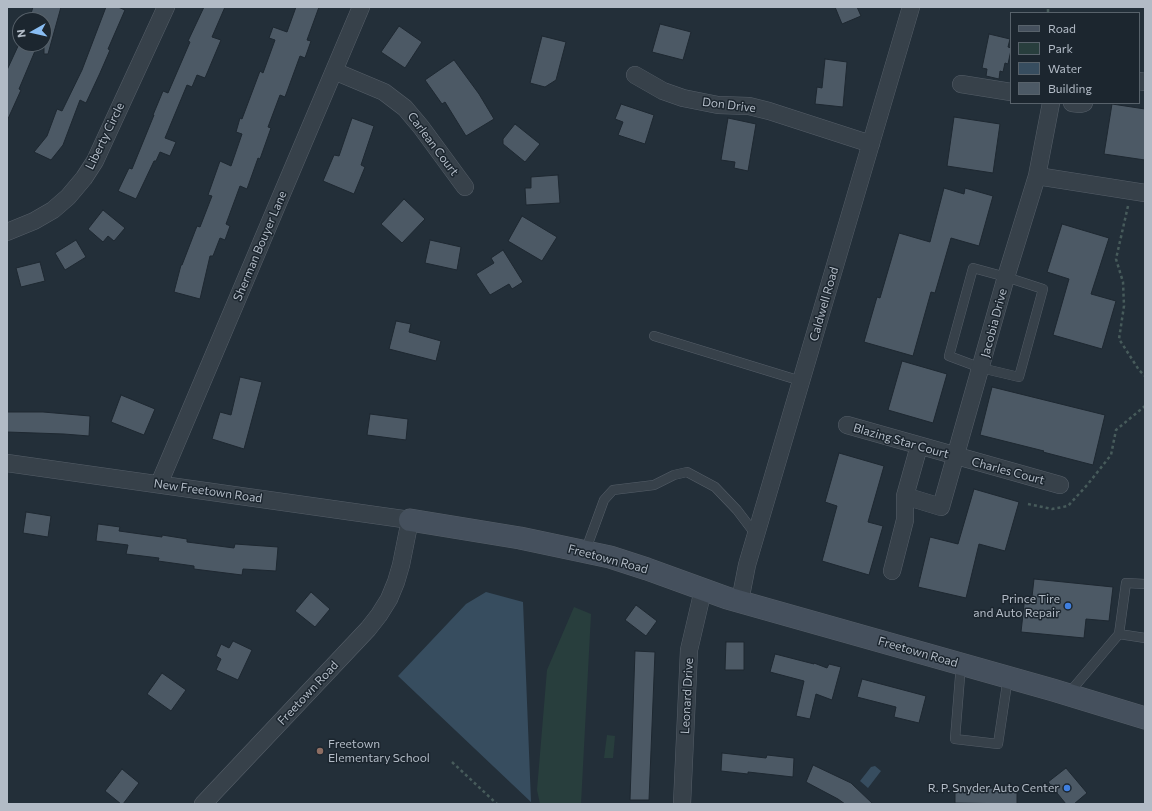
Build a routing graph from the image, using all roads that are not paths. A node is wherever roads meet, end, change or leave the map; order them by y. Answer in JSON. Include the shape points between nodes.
{"nodes":[{"id":1,"x":166,"y":7,"type":"edge"},
{"id":2,"x":361,"y":7,"type":"edge"},
{"id":3,"x":911,"y":7,"type":"edge"},
{"id":4,"x":334,"y":70,"type":"junction"},
{"id":5,"x":635,"y":75,"type":"dead end"},
{"id":6,"x":961,"y":84,"type":"dead end"},
{"id":7,"x":1010,"y":92,"type":"edge"},
{"id":8,"x":1051,"y":104,"type":"edge"},
{"id":9,"x":871,"y":144,"type":"junction"},
{"id":10,"x":1037,"y":176,"type":"junction"},
{"id":11,"x":465,"y":187,"type":"dead end"},
{"id":12,"x":1145,"y":193,"type":"edge"},
{"id":13,"x":7,"y":232,"type":"edge"},
{"id":14,"x":1006,"y":277,"type":"junction"},
{"id":15,"x":654,"y":336,"type":"dead end"},
{"id":16,"x":982,"y":368,"type":"junction"},
{"id":17,"x":801,"y":381,"type":"junction"},
{"id":18,"x":847,"y":425,"type":"dead end"},
{"id":19,"x":919,"y":446,"type":"junction"},
{"id":20,"x":955,"y":456,"type":"junction"},
{"id":21,"x":7,"y":463,"type":"edge"},
{"id":22,"x":159,"y":484,"type":"junction"},
{"id":23,"x":1060,"y":485,"type":"dead end"},
{"id":24,"x":905,"y":496,"type":"junction"},
{"id":25,"x":410,"y":520,"type":"junction"},
{"id":26,"x":756,"y":535,"type":"junction"},
{"id":27,"x":585,"y":552,"type":"junction"},
{"id":28,"x":892,"y":571,"type":"dead end"},
{"id":29,"x":1145,"y":584,"type":"edge"},
{"id":30,"x":703,"y":590,"type":"junction"},
{"id":31,"x":740,"y":601,"type":"junction"},
{"id":32,"x":1119,"y":634,"type":"junction"},
{"id":33,"x":1145,"y":638,"type":"edge"},
{"id":34,"x":961,"y":664,"type":"junction"},
{"id":35,"x":1008,"y":677,"type":"junction"},
{"id":36,"x":1068,"y":694,"type":"junction"},
{"id":37,"x":1145,"y":718,"type":"edge"},
{"id":38,"x":204,"y":804,"type":"edge"},
{"id":39,"x":682,"y":804,"type":"edge"}],
"edges":[{"from":1,"to":13,"type":"street","name":"Liberty Circle","via":[[95,161],[84,178],[53,210]]},
{"from":2,"to":4,"type":"street","name":"Sherman Bouyer Lane"},
{"from":3,"to":9,"type":"street","name":"Caldwell Road"},
{"from":4,"to":11,"type":"street","name":"Carlean Court","via":[[384,92],[405,108]]},
{"from":4,"to":22,"type":"street","name":"Sherman Bouyer Lane"},
{"from":5,"to":9,"type":"street","name":"Don Drive","via":[[663,91],[683,98],[718,105],[749,106]]},
{"from":6,"to":7,"type":"street"},
{"from":8,"to":10,"type":"street","name":"Jacobia Drive"},
{"from":9,"to":17,"type":"street","name":"Caldwell Road"},
{"from":10,"to":12,"type":"street"},
{"from":10,"to":14,"type":"street","name":"Jacobia Drive"},
{"from":14,"to":16,"type":"street","name":"Jacobia Drive"},
{"from":14,"to":16,"type":"lane","via":[[974,268],[949,356]]},
{"from":14,"to":16,"type":"lane","via":[[1043,289],[1019,378]]},
{"from":15,"to":17,"type":"lane"},
{"from":16,"to":20,"type":"street","name":"Jacobia Drive"},
{"from":17,"to":26,"type":"street","name":"Caldwell Road"},
{"from":18,"to":19,"type":"street","name":"Blazing Star Court"},
{"from":19,"to":20,"type":"street","name":"Blazing Star Court"},
{"from":19,"to":24,"type":"street"},
{"from":20,"to":23,"type":"street","name":"Charles Court"},
{"from":20,"to":24,"type":"street","name":"Jacobia Drive","via":[[941,507]]},
{"from":21,"to":22,"type":"street","name":"New Freetown Road"},
{"from":22,"to":25,"type":"street","name":"New Freetown Road"},
{"from":24,"to":28,"type":"street","via":[[905,520]]},
{"from":25,"to":27,"type":"street","name":"Freetown Road","via":[[515,537]]},
{"from":25,"to":38,"type":"street","name":"Freetown Road","via":[[402,565],[396,582],[389,599],[368,630]]},
{"from":26,"to":27,"type":"lane","via":[[715,487],[687,472],[654,485],[613,490],[604,500]]},
{"from":26,"to":31,"type":"street","name":"Caldwell Road"},
{"from":27,"to":30,"type":"street","name":"Freetown Road","via":[[647,569]]},
{"from":29,"to":32,"type":"lane","via":[[1126,582]]},
{"from":30,"to":31,"type":"street","name":"Freetown Road"},
{"from":30,"to":39,"type":"street","name":"Leonard Drive","via":[[689,650]]},
{"from":31,"to":34,"type":"street","name":"Freetown Road"},
{"from":32,"to":33,"type":"lane"},
{"from":32,"to":36,"type":"lane"},
{"from":34,"to":35,"type":"street","name":"Freetown Road"},
{"from":34,"to":35,"type":"lane","via":[[955,739],[998,744]]},
{"from":35,"to":36,"type":"street","name":"Freetown Road"},
{"from":36,"to":37,"type":"street","name":"Freetown Road"}]}
